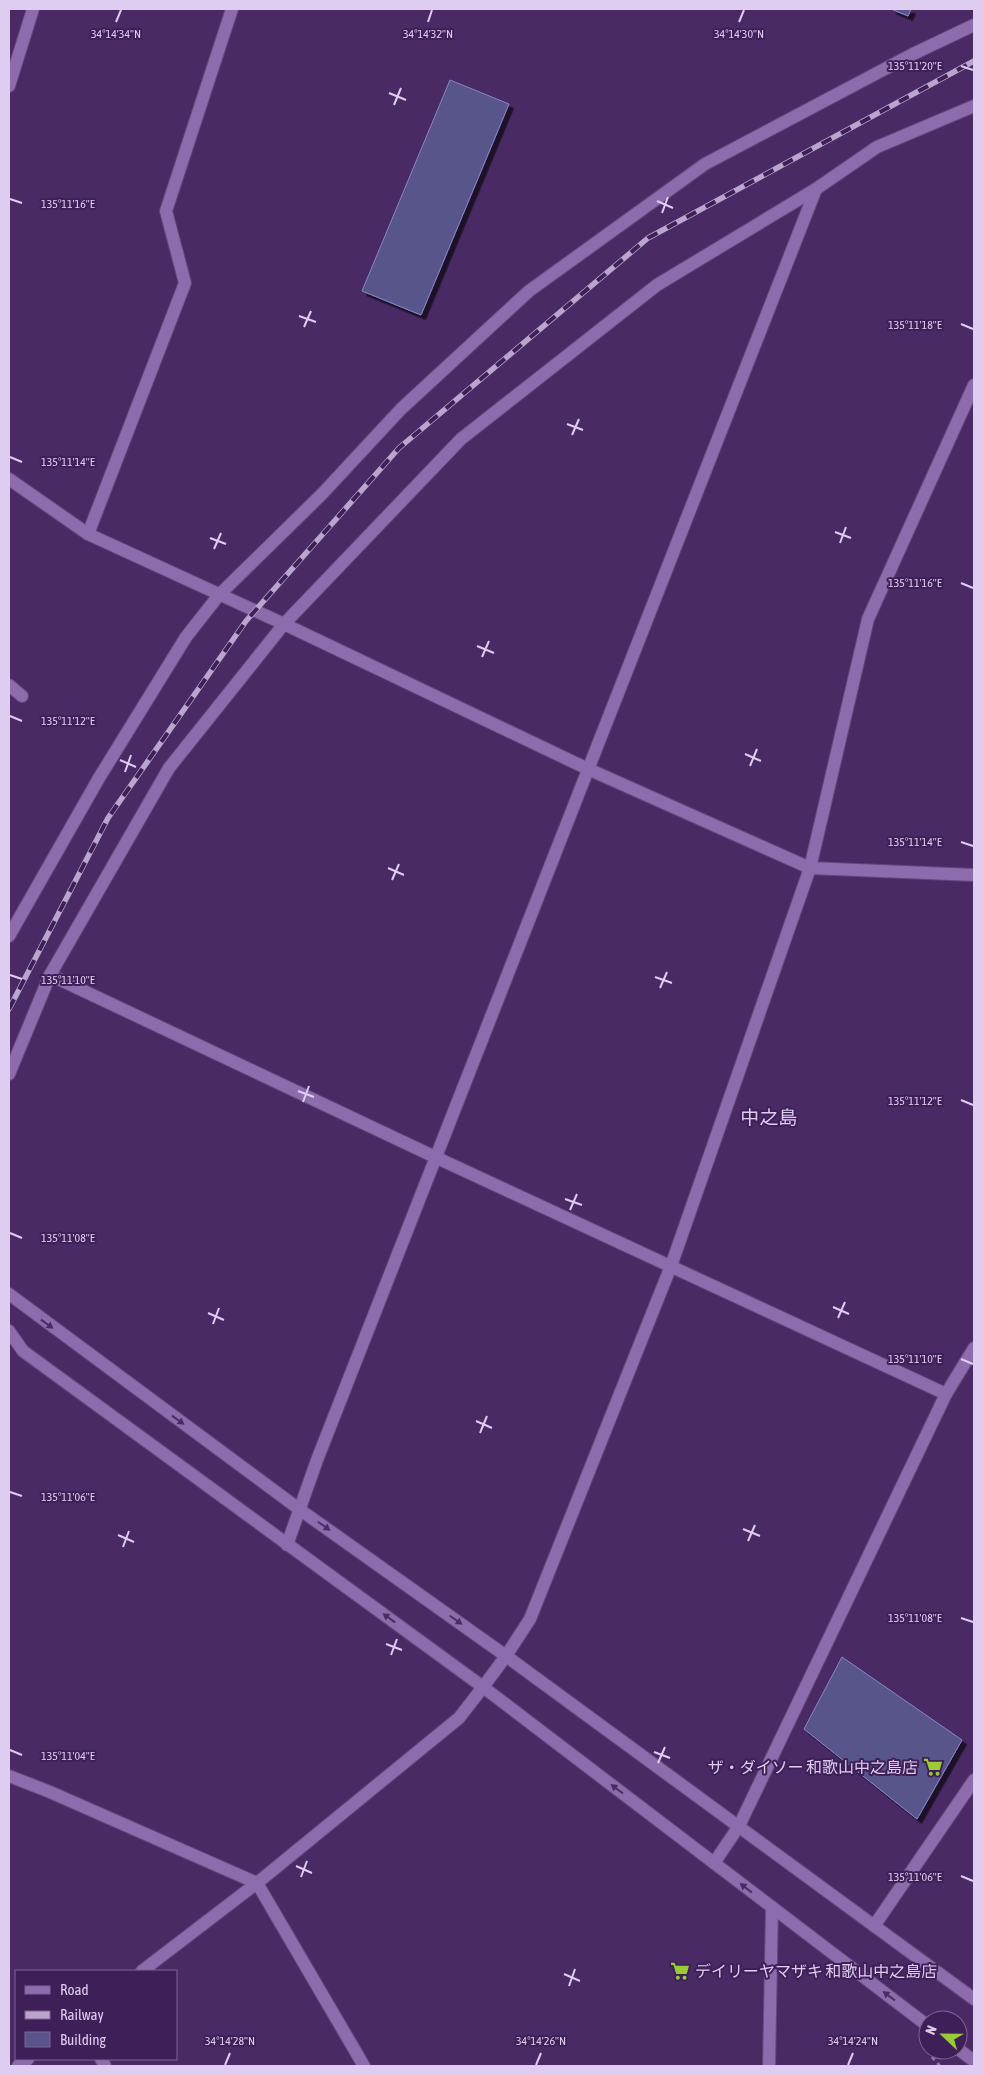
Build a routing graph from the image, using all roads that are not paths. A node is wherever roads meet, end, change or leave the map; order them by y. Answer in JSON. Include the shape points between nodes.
{"nodes":[{"id":1,"x":33,"y":9,"type":"edge"},
{"id":2,"x":232,"y":9,"type":"edge"},
{"id":3,"x":974,"y":26,"type":"edge"},
{"id":4,"x":9,"y":86,"type":"edge"},
{"id":5,"x":974,"y":106,"type":"edge"},
{"id":6,"x":816,"y":189,"type":"junction"},
{"id":7,"x":974,"y":385,"type":"edge"},
{"id":8,"x":9,"y":479,"type":"edge"},
{"id":9,"x":88,"y":534,"type":"junction"},
{"id":10,"x":219,"y":595,"type":"junction"},
{"id":11,"x":284,"y":624,"type":"junction"},
{"id":12,"x":9,"y":685,"type":"edge"},
{"id":13,"x":22,"y":696,"type":"dead end"},
{"id":14,"x":588,"y":769,"type":"junction"},
{"id":15,"x":810,"y":868,"type":"junction"},
{"id":16,"x":974,"y":875,"type":"edge"},
{"id":17,"x":9,"y":936,"type":"edge"},
{"id":18,"x":50,"y":975,"type":"junction"},
{"id":19,"x":9,"y":1074,"type":"edge"},
{"id":20,"x":435,"y":1157,"type":"junction"},
{"id":21,"x":671,"y":1266,"type":"junction"},
{"id":22,"x":9,"y":1294,"type":"edge"},
{"id":23,"x":9,"y":1331,"type":"edge"},
{"id":24,"x":9,"y":1344,"type":"edge"},
{"id":25,"x":974,"y":1348,"type":"edge"},
{"id":26,"x":23,"y":1351,"type":"junction"},
{"id":27,"x":946,"y":1394,"type":"junction"},
{"id":28,"x":299,"y":1509,"type":"junction"},
{"id":29,"x":287,"y":1545,"type":"junction"},
{"id":30,"x":506,"y":1656,"type":"junction"},
{"id":31,"x":483,"y":1686,"type":"junction"},
{"id":32,"x":9,"y":1776,"type":"edge"},
{"id":33,"x":974,"y":1780,"type":"edge"},
{"id":34,"x":739,"y":1826,"type":"junction"},
{"id":35,"x":714,"y":1863,"type":"junction"},
{"id":36,"x":257,"y":1883,"type":"junction"},
{"id":37,"x":772,"y":1907,"type":"junction"},
{"id":38,"x":874,"y":1926,"type":"junction"},
{"id":39,"x":143,"y":1970,"type":"edge"},
{"id":40,"x":974,"y":1999,"type":"edge"},
{"id":41,"x":918,"y":2018,"type":"edge"},
{"id":42,"x":364,"y":2066,"type":"edge"},
{"id":43,"x":769,"y":2066,"type":"edge"}],
"edges":[{"from":1,"to":4,"type":"street"},
{"from":2,"to":9,"type":"street","via":[[166,212],[185,283]]},
{"from":3,"to":10,"type":"street","via":[[913,54],[705,164],[529,291],[401,409],[322,494]]},
{"from":5,"to":6,"type":"street","via":[[877,147]]},
{"from":6,"to":11,"type":"street","via":[[657,285],[460,439]]},
{"from":6,"to":14,"type":"street"},
{"from":7,"to":15,"type":"street","via":[[868,619]]},
{"from":8,"to":9,"type":"street"},
{"from":9,"to":10,"type":"street"},
{"from":10,"to":11,"type":"street"},
{"from":10,"to":17,"type":"street","via":[[186,637],[155,687]]},
{"from":11,"to":14,"type":"street"},
{"from":11,"to":18,"type":"street","via":[[169,768]]},
{"from":12,"to":13,"type":"street"},
{"from":14,"to":15,"type":"street"},
{"from":14,"to":20,"type":"street"},
{"from":15,"to":16,"type":"street"},
{"from":15,"to":21,"type":"street"},
{"from":18,"to":19,"type":"street"},
{"from":18,"to":20,"type":"street"},
{"from":20,"to":21,"type":"street"},
{"from":20,"to":28,"type":"street"},
{"from":21,"to":27,"type":"street"},
{"from":21,"to":30,"type":"street","via":[[530,1619]]},
{"from":22,"to":28,"type":"street","one_way":true},
{"from":23,"to":26,"type":"street"},
{"from":24,"to":26,"type":"street"},
{"from":25,"to":27,"type":"street"},
{"from":26,"to":29,"type":"street"},
{"from":27,"to":34,"type":"street"},
{"from":28,"to":29,"type":"street"},
{"from":28,"to":30,"type":"street","one_way":true},
{"from":31,"to":29,"type":"street","one_way":true},
{"from":30,"to":31,"type":"street"},
{"from":30,"to":34,"type":"street"},
{"from":35,"to":31,"type":"street","one_way":true},
{"from":31,"to":36,"type":"street","via":[[459,1718]]},
{"from":32,"to":36,"type":"street"},
{"from":33,"to":38,"type":"street"},
{"from":34,"to":35,"type":"street"},
{"from":34,"to":38,"type":"street"},
{"from":37,"to":35,"type":"street","one_way":true},
{"from":36,"to":39,"type":"street"},
{"from":36,"to":42,"type":"street"},
{"from":41,"to":37,"type":"street","one_way":true},
{"from":37,"to":43,"type":"street"},
{"from":38,"to":40,"type":"street"}]}
